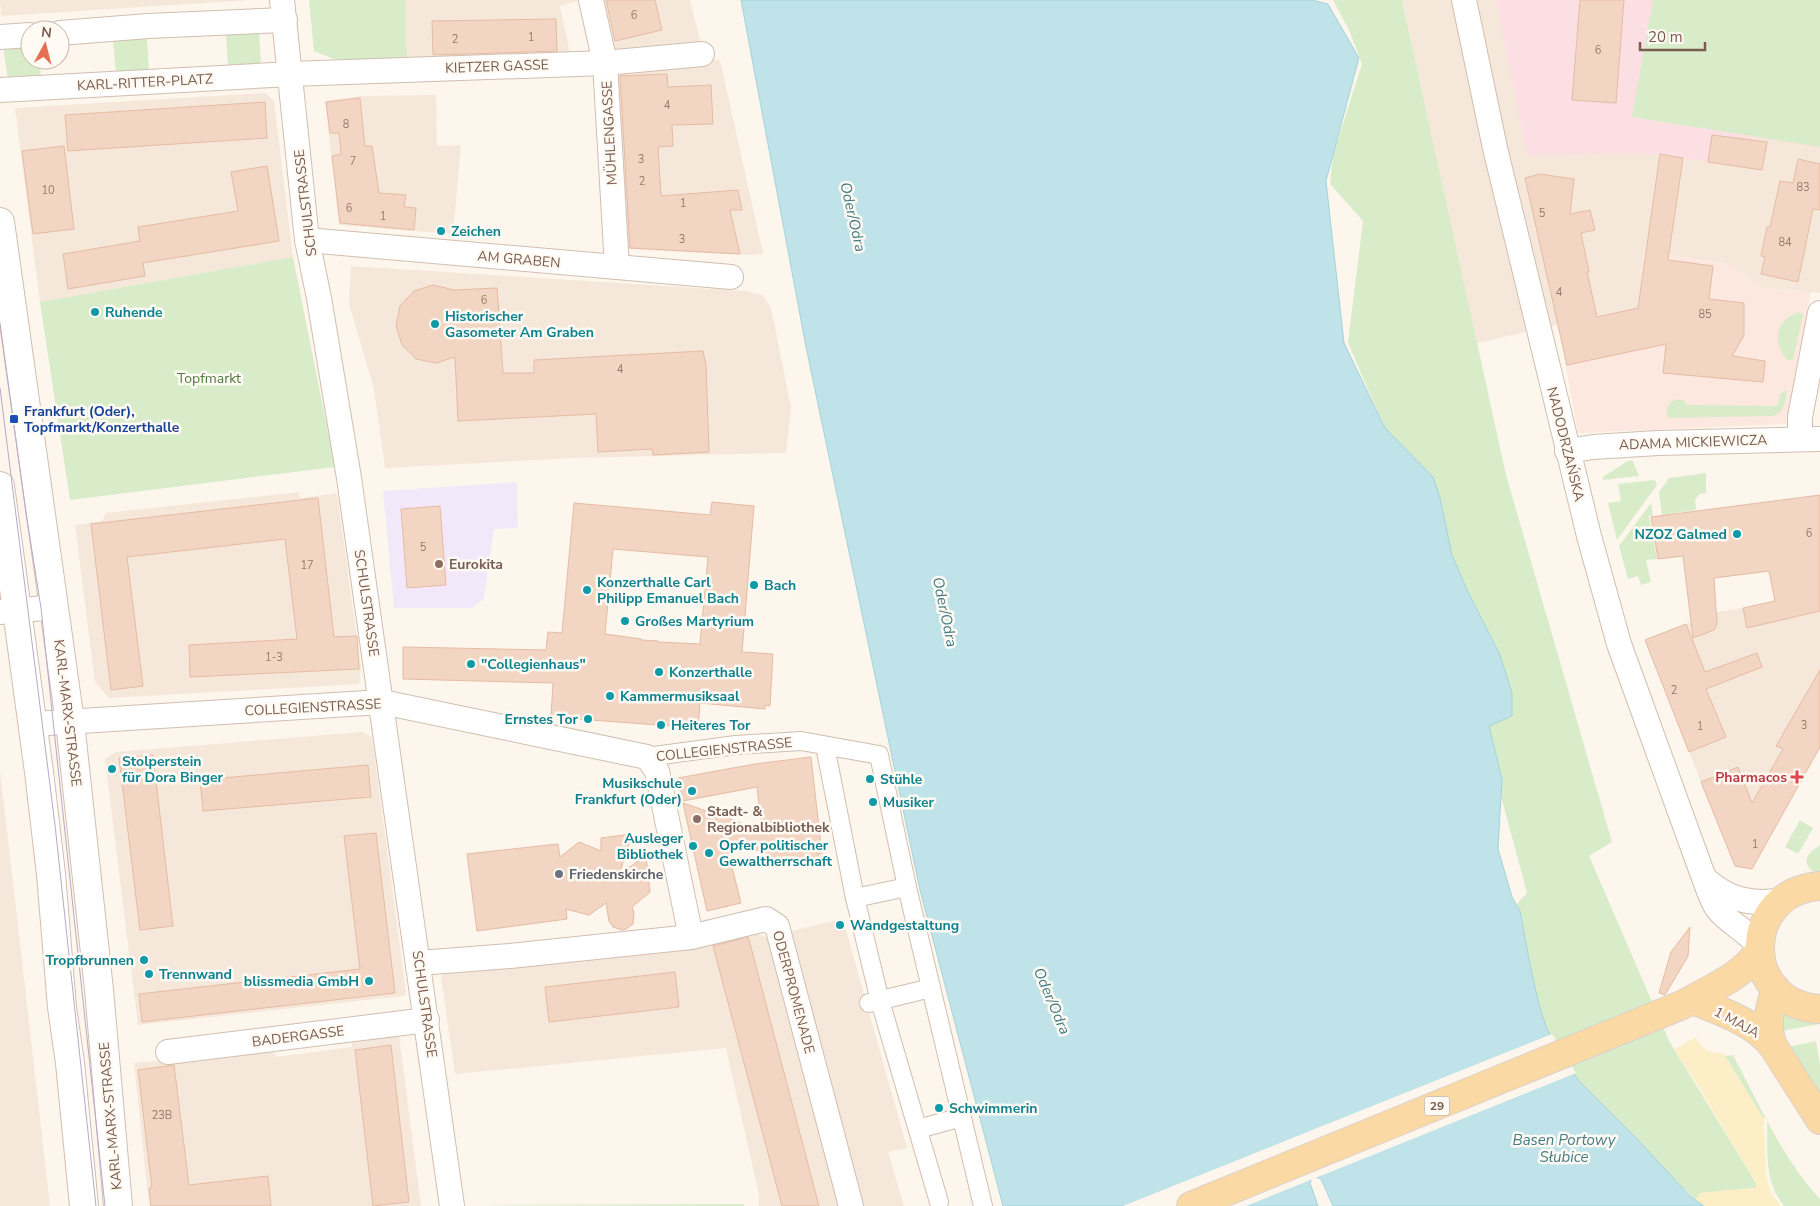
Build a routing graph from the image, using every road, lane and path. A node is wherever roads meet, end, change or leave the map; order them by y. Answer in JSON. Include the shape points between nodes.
{"nodes":[{"id":1,"x":591,"y":0,"type":"edge"},
{"id":2,"x":1464,"y":0,"type":"edge"},
{"id":3,"x":284,"y":10,"type":"edge"},
{"id":4,"x":70,"y":32,"type":"edge"},
{"id":5,"x":20,"y":36,"type":"edge"},
{"id":6,"x":0,"y":37,"type":"edge"},
{"id":7,"x":702,"y":54,"type":"dead end"},
{"id":8,"x":605,"y":62,"type":"junction"},
{"id":9,"x":291,"y":74,"type":"junction"},
{"id":10,"x":0,"y":90,"type":"edge"},
{"id":11,"x":0,"y":222,"type":"edge"},
{"id":12,"x":307,"y":240,"type":"junction"},
{"id":13,"x":617,"y":267,"type":"junction"},
{"id":14,"x":731,"y":277,"type":"dead end"},
{"id":15,"x":1820,"y":313,"type":"edge"},
{"id":16,"x":1810,"y":439,"type":"edge"},
{"id":17,"x":1567,"y":451,"type":"junction"},
{"id":18,"x":0,"y":486,"type":"edge"},
{"id":19,"x":55,"y":607,"type":"junction"},
{"id":20,"x":9,"y":611,"type":"edge"},
{"id":21,"x":382,"y":702,"type":"junction"},
{"id":22,"x":70,"y":722,"type":"junction"},
{"id":23,"x":33,"y":724,"type":"junction"},
{"id":24,"x":825,"y":746,"type":"junction"},
{"id":25,"x":647,"y":757,"type":"junction"},
{"id":26,"x":1704,"y":878,"type":"junction"},
{"id":27,"x":1820,"y":886,"type":"edge"},
{"id":28,"x":907,"y":887,"type":"junction"},
{"id":29,"x":855,"y":898,"type":"junction"},
{"id":30,"x":1782,"y":900,"type":"junction"},
{"id":31,"x":691,"y":937,"type":"junction"},
{"id":32,"x":1759,"y":949,"type":"junction"},
{"id":33,"x":419,"y":963,"type":"junction"},
{"id":34,"x":931,"y":988,"type":"junction"},
{"id":35,"x":1775,"y":988,"type":"junction"},
{"id":36,"x":880,"y":1000,"type":"junction"},
{"id":37,"x":1690,"y":1004,"type":"junction"},
{"id":38,"x":1820,"y":1009,"type":"edge"},
{"id":39,"x":874,"y":1019,"type":"dead end"},
{"id":40,"x":427,"y":1020,"type":"junction"},
{"id":41,"x":1773,"y":1046,"type":"junction"},
{"id":42,"x":168,"y":1052,"type":"dead end"},
{"id":43,"x":962,"y":1117,"type":"junction"},
{"id":44,"x":1820,"y":1120,"type":"edge"},
{"id":45,"x":918,"y":1128,"type":"junction"},
{"id":46,"x":940,"y":1202,"type":"dead end"},
{"id":47,"x":84,"y":1206,"type":"edge"},
{"id":48,"x":118,"y":1206,"type":"edge"},
{"id":49,"x":452,"y":1206,"type":"edge"},
{"id":50,"x":851,"y":1206,"type":"edge"},
{"id":51,"x":983,"y":1206,"type":"edge"},
{"id":52,"x":1191,"y":1206,"type":"edge"}],
"edges":[{"from":1,"to":8,"type":"street","name":"MÜHLENGASSE"},
{"from":2,"to":17,"type":"street","name":"NADODRZAŃSKA","via":[[1495,148]]},
{"from":3,"to":4,"type":"street"},
{"from":3,"to":9,"type":"street","name":"SCHULSTRASSE"},
{"from":5,"to":6,"type":"street"},
{"from":7,"to":8,"type":"street","name":"KIETZER GASSE"},
{"from":8,"to":9,"type":"street","name":"KIETZER GASSE"},
{"from":8,"to":13,"type":"street","name":"MÜHLENGASSE"},
{"from":9,"to":10,"type":"street","name":"KARL-RITTER-PLATZ"},
{"from":9,"to":12,"type":"street","name":"SCHULSTRASSE"},
{"from":11,"to":19,"type":"street","name":"KARL-MARX-STRASSE"},
{"from":12,"to":13,"type":"street","name":"AM GRABEN"},
{"from":12,"to":21,"type":"street","name":"SCHULSTRASSE","via":[[349,478]]},
{"from":13,"to":14,"type":"street","name":"AM GRABEN"},
{"from":15,"to":16,"type":"street","via":[[1800,418]]},
{"from":16,"to":17,"type":"street","name":"ADAMA MICKIEWICZA","via":[[1634,444]]},
{"from":17,"to":26,"type":"street","name":"NADODRZAŃSKA","via":[[1620,644]]},
{"from":18,"to":20,"type":"street"},
{"from":19,"to":20,"type":"street"},
{"from":19,"to":22,"type":"street","name":"KARL-MARX-STRASSE"},
{"from":20,"to":23,"type":"street"},
{"from":21,"to":22,"type":"street","name":"COLLEGIENSTRASSE"},
{"from":21,"to":25,"type":"street","name":"COLLEGIENSTRASSE"},
{"from":21,"to":33,"type":"street","name":"SCHULSTRASSE"},
{"from":22,"to":23,"type":"street","name":"COLLEGIENSTRASSE"},
{"from":22,"to":48,"type":"street","name":"KARL-MARX-STRASSE"},
{"from":23,"to":47,"type":"street"},
{"from":24,"to":25,"type":"street","name":"COLLEGIENSTRASSE","via":[[801,740]]},
{"from":24,"to":28,"type":"street","via":[[879,755]]},
{"from":24,"to":29,"type":"street"},
{"from":25,"to":31,"type":"street","name":"COLLEGIENSTRASSE","via":[[657,771]]},
{"from":26,"to":30,"type":"street","via":[[1739,900],[1760,903]]},
{"from":26,"to":32,"type":"street","name":"NADODRZAŃSKA","via":[[1717,908]]},
{"from":27,"to":30,"type":"main road","number":"29","via":[[1798,890]]},
{"from":28,"to":29,"type":"street"},
{"from":28,"to":34,"type":"street"},
{"from":29,"to":36,"type":"street"},
{"from":30,"to":32,"type":"main road","number":"29","via":[[1766,920]]},
{"from":31,"to":33,"type":"street","name":"ODERPROMENADE"},
{"from":31,"to":50,"type":"street","name":"ODERPROMENADE","via":[[766,920],[777,926]]},
{"from":32,"to":35,"type":"main road","via":[[1764,970]]},
{"from":32,"to":37,"type":"main road","number":"29","via":[[1740,972]]},
{"from":33,"to":40,"type":"street","name":"SCHULSTRASSE"},
{"from":34,"to":36,"type":"street"},
{"from":34,"to":43,"type":"street"},
{"from":35,"to":37,"type":"main road","number":"29","via":[[1757,987]]},
{"from":35,"to":38,"type":"main road","via":[[1794,1002]]},
{"from":35,"to":41,"type":"main road","name":"1 MAJA","via":[[1770,1019]]},
{"from":36,"to":39,"type":"street","via":[[869,1003]]},
{"from":36,"to":45,"type":"street"},
{"from":37,"to":41,"type":"main road","name":"1 MAJA","via":[[1745,1024]]},
{"from":37,"to":52,"type":"main road","number":"29"},
{"from":40,"to":42,"type":"street","name":"BADERGASSE"},
{"from":40,"to":49,"type":"street","name":"SCHULSTRASSE"},
{"from":41,"to":44,"type":"main road","name":"1 MAJA"},
{"from":43,"to":45,"type":"street"},
{"from":43,"to":51,"type":"street"},
{"from":45,"to":46,"type":"street"}]}
